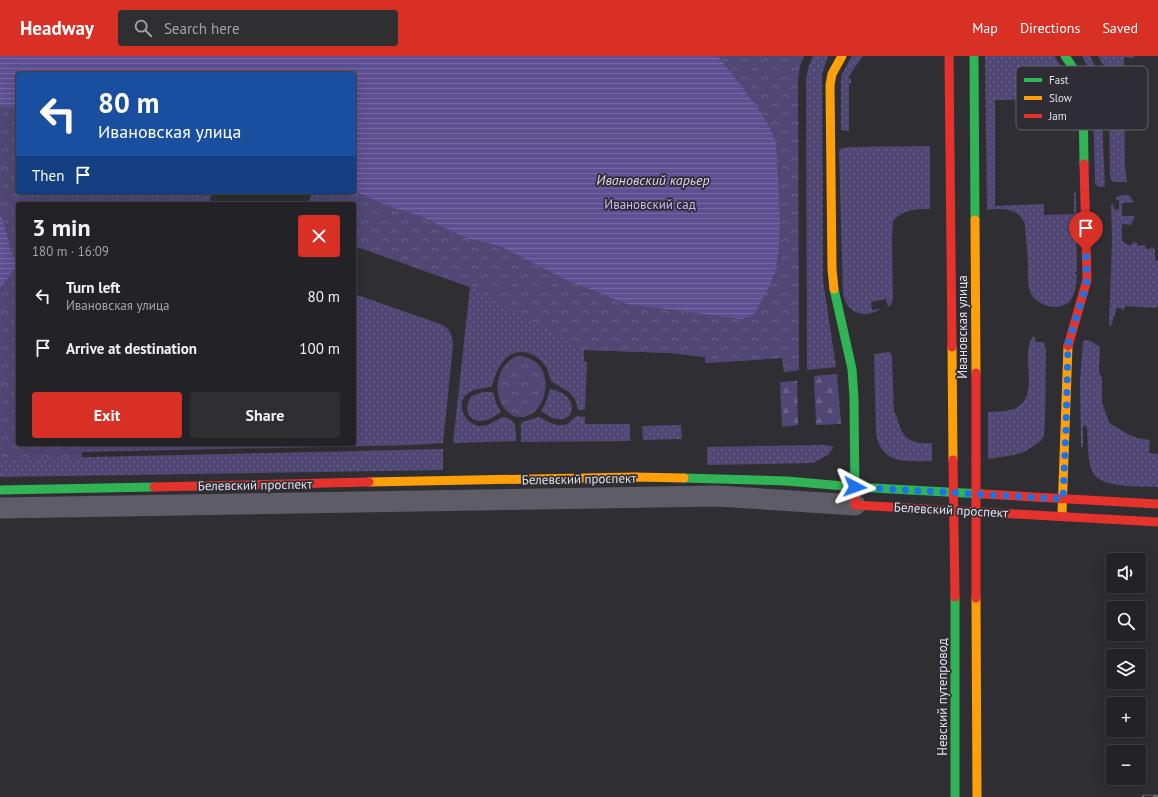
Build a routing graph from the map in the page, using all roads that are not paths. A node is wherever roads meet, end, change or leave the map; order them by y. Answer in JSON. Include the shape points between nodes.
{"nodes":[{"id":1,"x":842,"y":56,"type":"edge"},
{"id":2,"x":949,"y":56,"type":"edge"},
{"id":3,"x":974,"y":56,"type":"edge"},
{"id":4,"x":1065,"y":56,"type":"edge"},
{"id":5,"x":1072,"y":66,"type":"edge"},
{"id":6,"x":1084,"y":130,"type":"edge"},
{"id":7,"x":0,"y":490,"type":"edge"},
{"id":8,"x":855,"y":496,"type":"junction"},
{"id":9,"x":1063,"y":499,"type":"junction"},
{"id":10,"x":1158,"y":504,"type":"edge"},
{"id":11,"x":0,"y":508,"type":"edge"},
{"id":12,"x":1062,"y":517,"type":"junction"},
{"id":13,"x":1158,"y":522,"type":"edge"},
{"id":14,"x":954,"y":596,"type":"joint"},
{"id":15,"x":955,"y":797,"type":"edge"},
{"id":16,"x":978,"y":797,"type":"edge"}],
"edges":[{"from":1,"to":8,"type":"street","via":[[832,74],[830,85],[831,249],[834,288],[852,369]]},
{"from":2,"to":14,"type":"street","name":"Ивановская улица","bridge":true},
{"from":3,"to":16,"type":"street","name":"Ивановская улица","bridge":true},
{"from":4,"to":5,"type":"street"},
{"from":6,"to":9,"type":"street","via":[[1087,280],[1068,344]]},
{"from":7,"to":8,"type":"street","name":"Белевский проспект","via":[[635,478],[787,481]]},
{"from":8,"to":9,"type":"street","name":"Белевский проспект"},
{"from":8,"to":11,"type":"street","name":"Белевский проспект"},
{"from":8,"to":12,"type":"street","name":"Белевский проспект"},
{"from":9,"to":10,"type":"street","name":"Белевский проспект"},
{"from":9,"to":12,"type":"street"},
{"from":12,"to":13,"type":"street","name":"Белевский проспект"},
{"from":14,"to":15,"type":"street","name":"Невский путепровод"}]}
